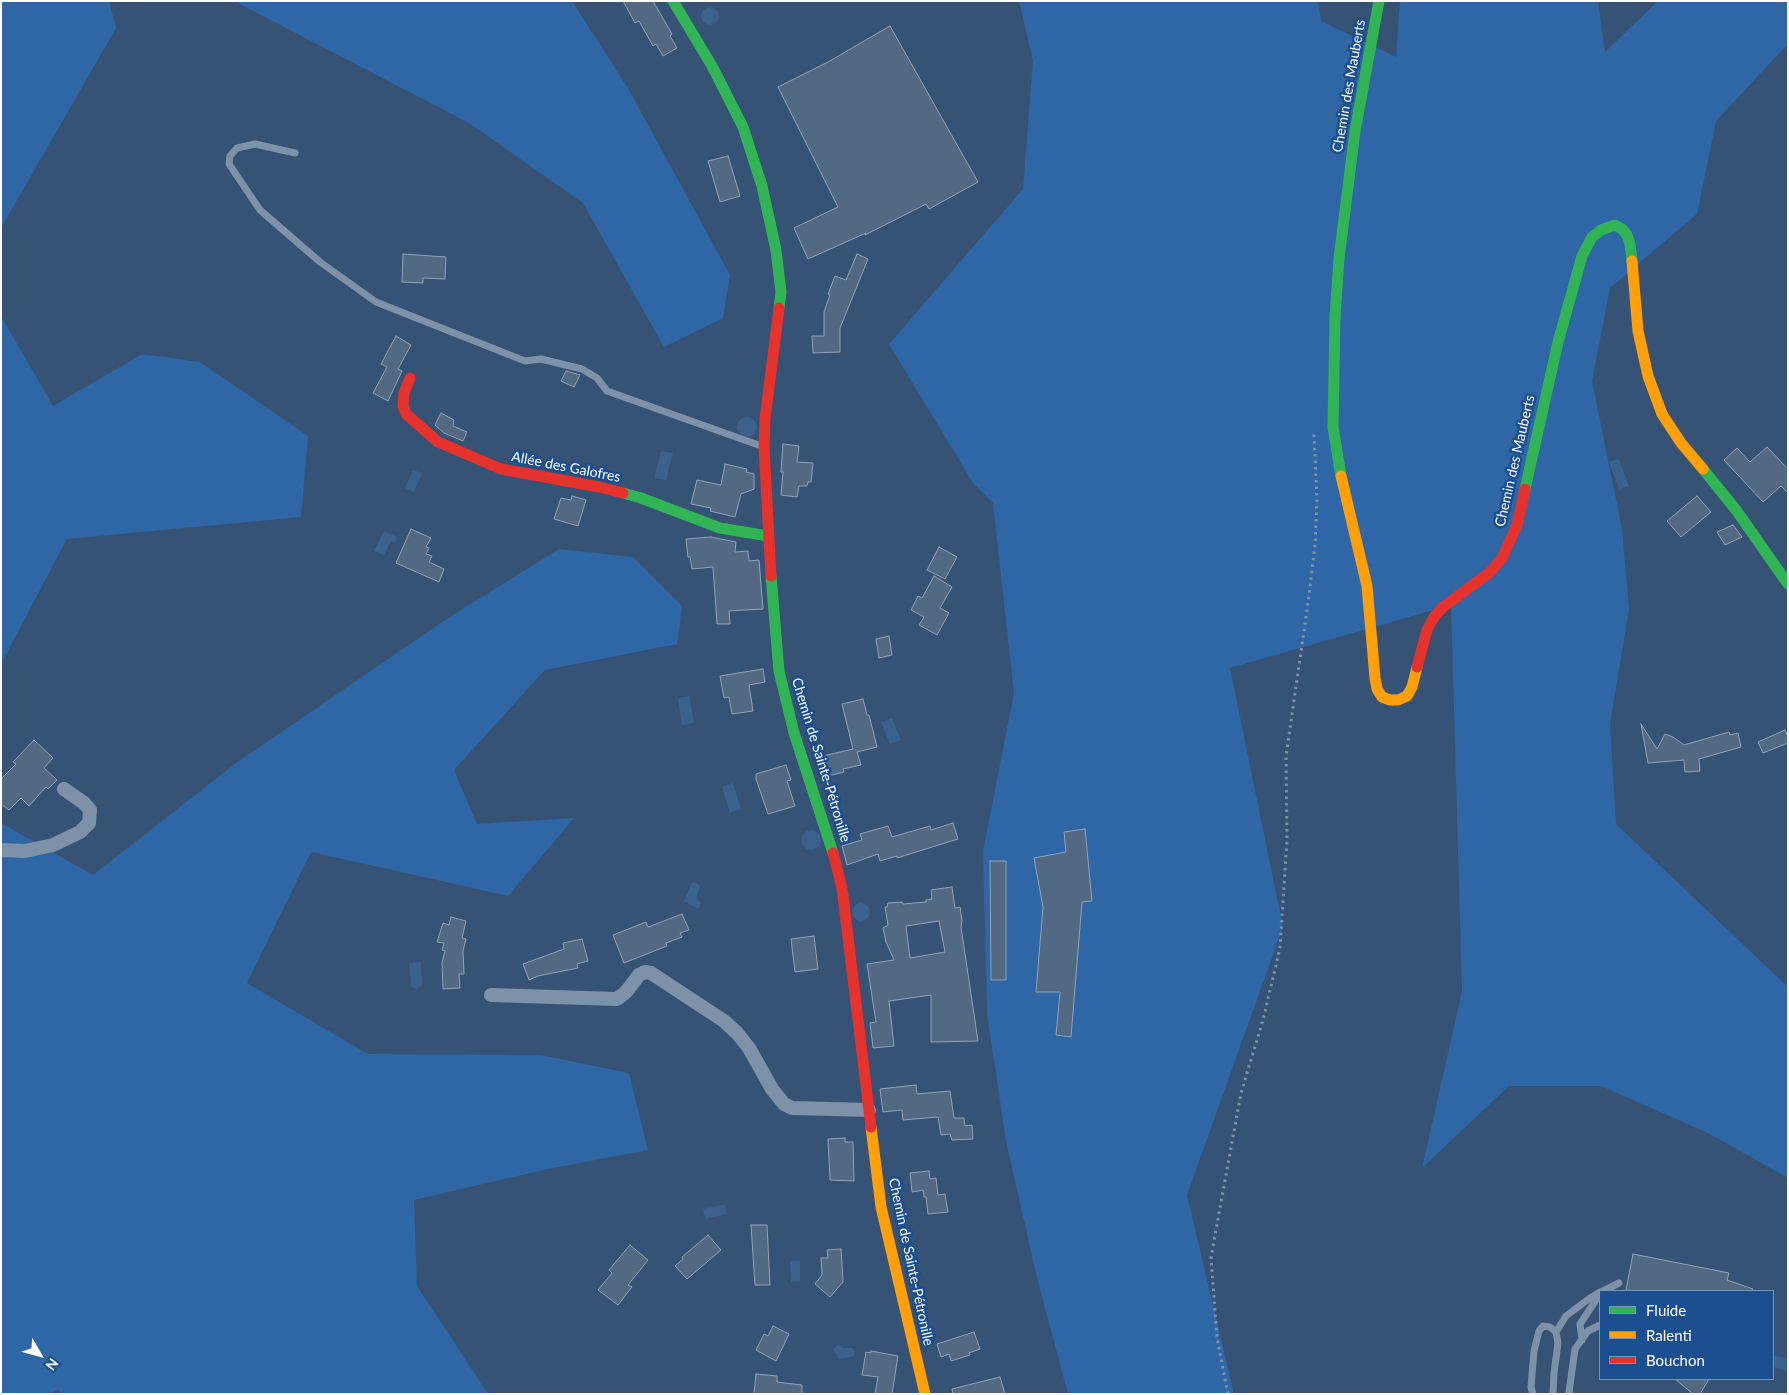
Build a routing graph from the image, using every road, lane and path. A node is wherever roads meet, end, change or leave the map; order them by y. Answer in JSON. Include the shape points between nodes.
{"nodes":[{"id":1,"x":673,"y":1,"type":"edge"},
{"id":2,"x":1379,"y":1,"type":"edge"},
{"id":3,"x":295,"y":153,"type":"dead end"},
{"id":4,"x":410,"y":378,"type":"dead end"},
{"id":5,"x":1316,"y":428,"type":"dead end"},
{"id":6,"x":764,"y":447,"type":"junction"},
{"id":7,"x":768,"y":536,"type":"junction"},
{"id":8,"x":1788,"y":584,"type":"edge"},
{"id":9,"x":64,"y":789,"type":"dead end"},
{"id":10,"x":1,"y":850,"type":"edge"},
{"id":11,"x":491,"y":995,"type":"dead end"},
{"id":12,"x":869,"y":1110,"type":"junction"},
{"id":13,"x":1619,"y":1283,"type":"dead end"},
{"id":14,"x":1605,"y":1290,"type":"edge"},
{"id":15,"x":1599,"y":1293,"type":"edge"},
{"id":16,"x":1599,"y":1295,"type":"edge"},
{"id":17,"x":1599,"y":1326,"type":"edge"},
{"id":18,"x":1556,"y":1332,"type":"junction"},
{"id":19,"x":1582,"y":1340,"type":"junction"},
{"id":20,"x":926,"y":1394,"type":"edge"},
{"id":21,"x":1228,"y":1394,"type":"edge"},
{"id":22,"x":1533,"y":1394,"type":"edge"},
{"id":23,"x":1553,"y":1394,"type":"edge"},
{"id":24,"x":1570,"y":1394,"type":"edge"}],
"edges":[{"from":1,"to":6,"type":"street","name":"Chemin de Sainte-Pétronille","via":[[712,66],[743,127],[762,186],[776,250],[781,292]]},
{"from":2,"to":8,"type":"street","name":"Chemin des Mauberts","via":[[1355,131],[1339,258],[1333,394],[1338,464],[1367,586],[1375,678],[1382,697],[1398,700],[1407,696],[1434,617],[1490,572],[1510,543],[1582,256],[1592,237],[1609,226],[1622,229],[1630,244],[1638,331],[1648,376],[1662,414],[1680,443],[1736,510]]},
{"from":3,"to":6,"type":"lane","via":[[255,144],[237,148],[230,156],[229,164],[260,210],[320,262],[376,302],[525,361],[541,359],[582,369],[598,378],[607,391]]},
{"from":4,"to":7,"type":"street","name":"Allée des Galofres","via":[[402,406],[406,414],[448,447],[501,470],[599,487],[641,498],[720,528]]},
{"from":5,"to":21,"type":"path","via":[[1315,545],[1286,756],[1287,840],[1280,948],[1241,1093],[1211,1256],[1217,1338]]},
{"from":6,"to":7,"type":"street","name":"Chemin de Sainte-Pétronille"},
{"from":7,"to":12,"type":"street","name":"Chemin de Sainte-Pétronille","via":[[779,671],[797,742],[842,888]]},
{"from":9,"to":10,"type":"street","via":[[90,810],[89,823],[80,832],[53,845],[25,851]]},
{"from":11,"to":12,"type":"street","via":[[617,999],[639,975],[650,973],[737,1032],[784,1104],[792,1108]]},
{"from":12,"to":20,"type":"street","name":"Chemin de Sainte-Pétronille","via":[[881,1208]]},
{"from":13,"to":14,"type":"lane"},
{"from":15,"to":18,"type":"lane","via":[[1566,1316]]},
{"from":16,"to":19,"type":"lane","via":[[1580,1324]]},
{"from":17,"to":19,"type":"lane","via":[[1588,1331]]},
{"from":18,"to":22,"type":"lane","via":[[1544,1326],[1539,1331],[1534,1351]]},
{"from":18,"to":23,"type":"lane","via":[[1558,1343]]},
{"from":19,"to":24,"type":"lane","via":[[1575,1349]]}]}
